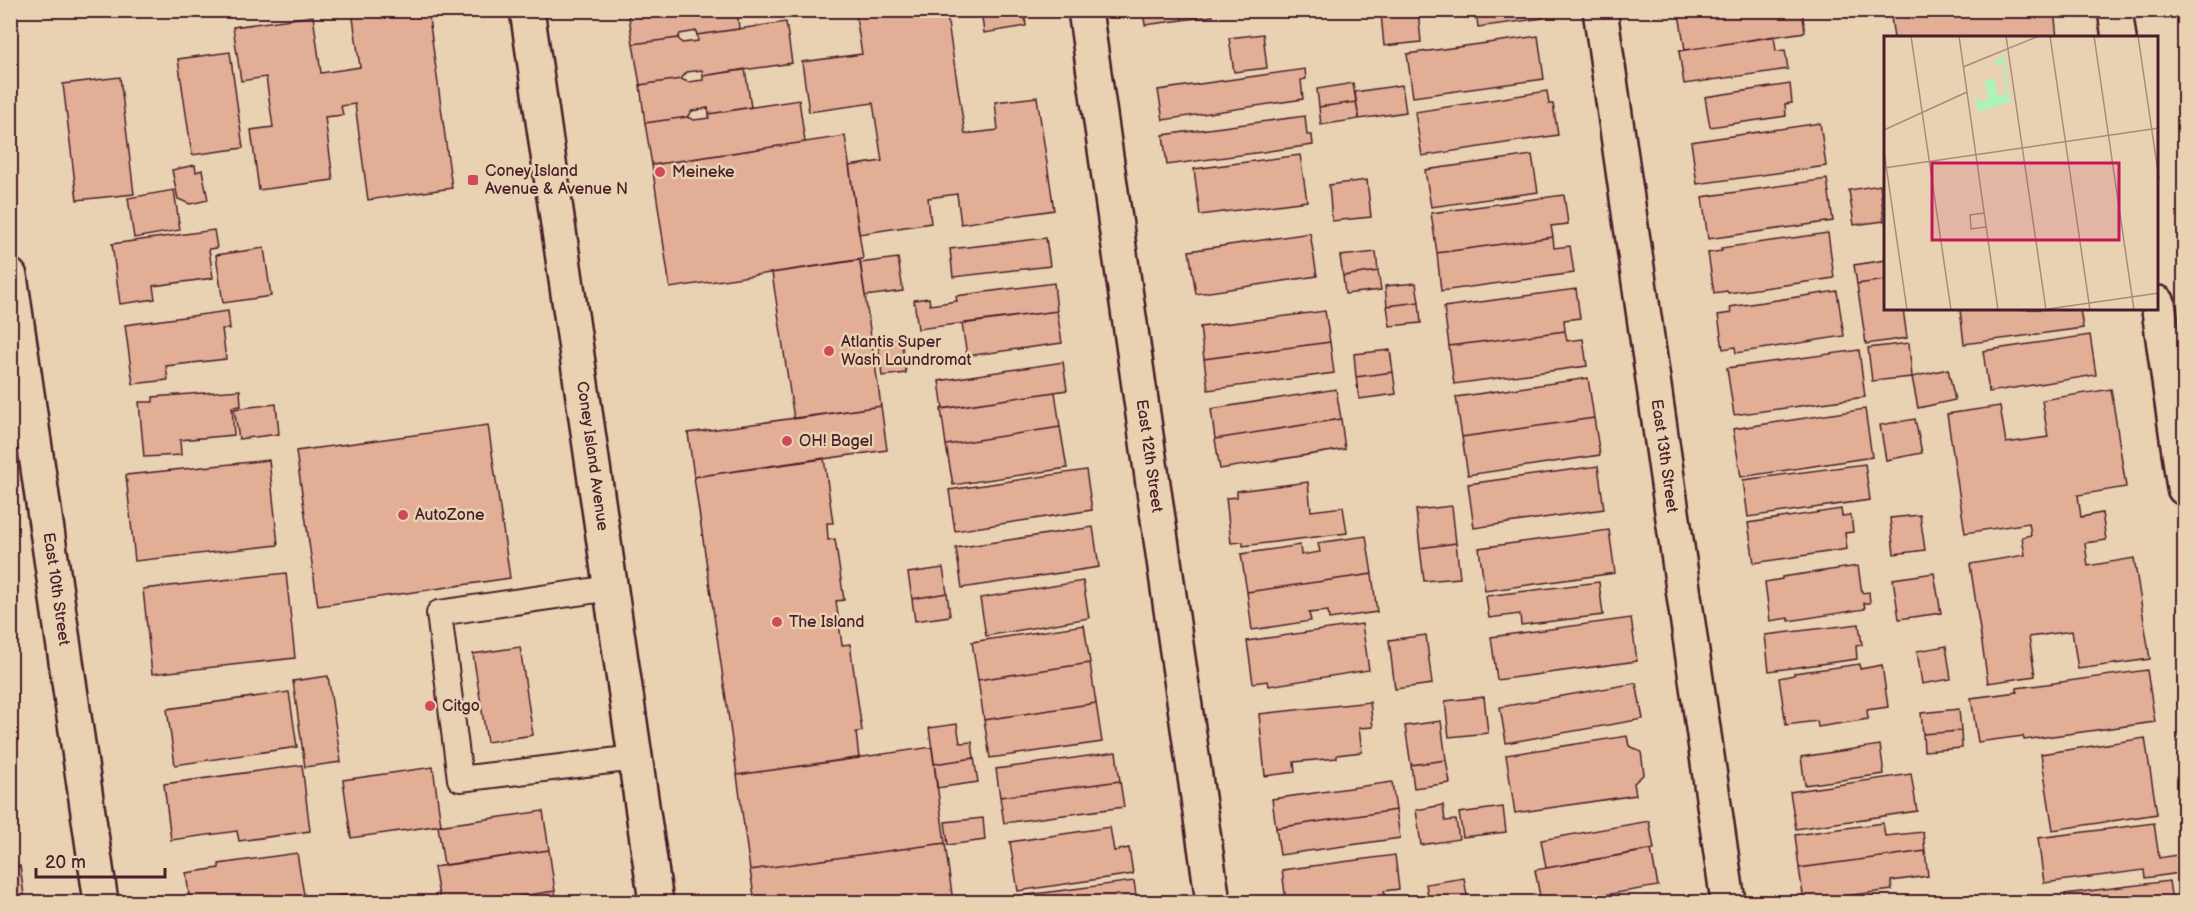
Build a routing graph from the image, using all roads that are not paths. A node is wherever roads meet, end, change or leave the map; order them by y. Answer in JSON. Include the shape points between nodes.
{"nodes":[{"id":1,"x":527,"y":10,"type":"edge"},
{"id":2,"x":1084,"y":10,"type":"edge"},
{"id":3,"x":1599,"y":10,"type":"edge"},
{"id":4,"x":2115,"y":10,"type":"edge"},
{"id":5,"x":2119,"y":36,"type":"edge"},
{"id":6,"x":10,"y":276,"type":"edge"},
{"id":7,"x":2158,"y":310,"type":"edge"},
{"id":8,"x":2184,"y":488,"type":"edge"},
{"id":9,"x":611,"y":588,"type":"junction"},
{"id":10,"x":635,"y":758,"type":"junction"},
{"id":11,"x":101,"y":903,"type":"edge"},
{"id":12,"x":656,"y":903,"type":"edge"},
{"id":13,"x":1213,"y":903,"type":"edge"},
{"id":14,"x":1728,"y":903,"type":"edge"}],
"edges":[{"from":1,"to":9,"type":"street","name":"Coney Island Avenue"},
{"from":2,"to":13,"type":"street","name":"East 12th Street"},
{"from":3,"to":14,"type":"street","name":"East 13th Street"},
{"from":4,"to":5,"type":"street"},
{"from":6,"to":11,"type":"street","name":"East 10th Street"},
{"from":7,"to":8,"type":"street"},
{"from":9,"to":10,"type":"street","name":"Coney Island Avenue"},
{"from":9,"to":10,"type":"lane","via":[[439,613],[460,779]]},
{"from":10,"to":12,"type":"street","name":"Coney Island Avenue"}]}
